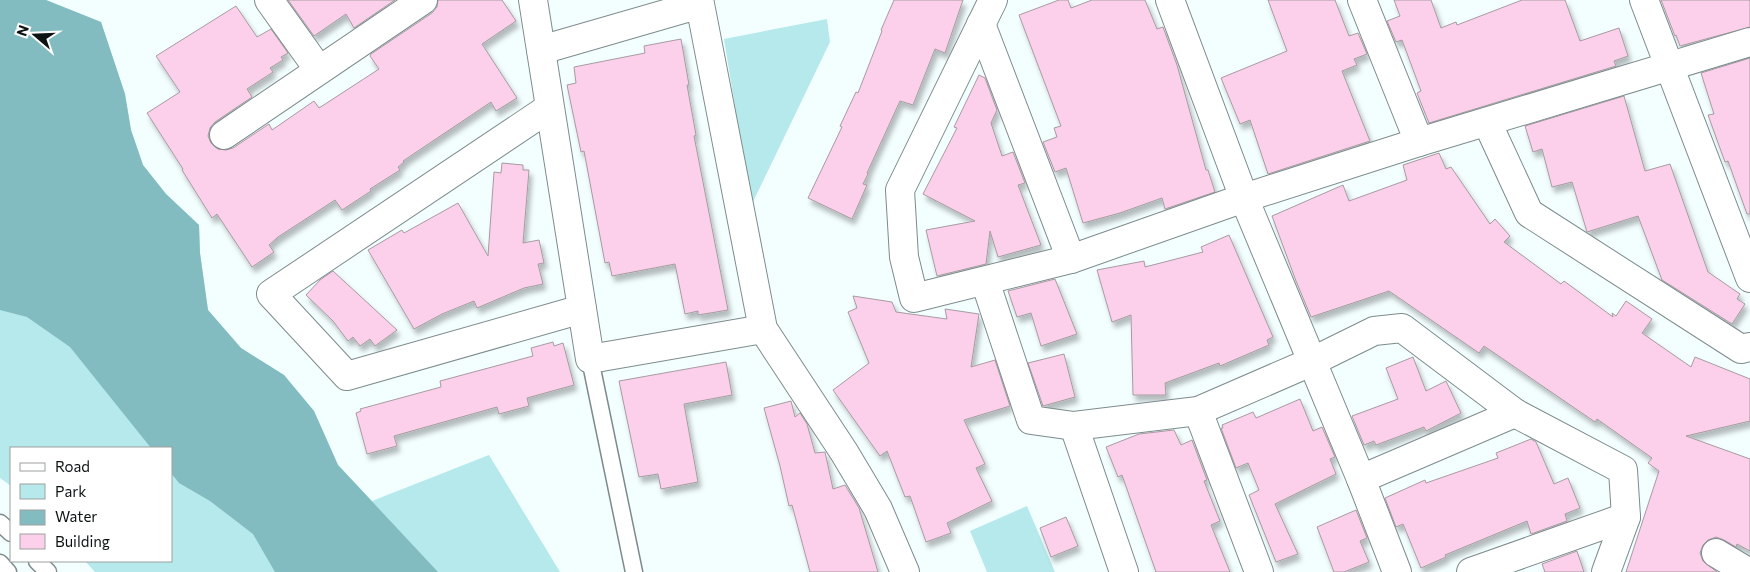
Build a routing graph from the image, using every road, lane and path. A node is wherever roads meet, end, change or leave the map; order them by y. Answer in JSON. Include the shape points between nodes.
{"nodes":[{"id":1,"x":269,"y":0,"type":"edge"},
{"id":2,"x":423,"y":0,"type":"edge"},
{"id":3,"x":533,"y":0,"type":"edge"},
{"id":4,"x":994,"y":0,"type":"edge"},
{"id":5,"x":1170,"y":0,"type":"edge"},
{"id":6,"x":1362,"y":0,"type":"edge"},
{"id":7,"x":1644,"y":0,"type":"edge"},
{"id":8,"x":981,"y":24,"type":"junction"},
{"id":9,"x":1750,"y":42,"type":"edge"},
{"id":10,"x":541,"y":50,"type":"junction"},
{"id":11,"x":1668,"y":66,"type":"junction"},
{"id":12,"x":319,"y":70,"type":"junction"},
{"id":13,"x":549,"y":108,"type":"junction"},
{"id":14,"x":1487,"y":122,"type":"junction"},
{"id":15,"x":224,"y":134,"type":"dead end"},
{"id":16,"x":1419,"y":142,"type":"junction"},
{"id":17,"x":1244,"y":198,"type":"junction"},
{"id":18,"x":1071,"y":259,"type":"junction"},
{"id":19,"x":1750,"y":278,"type":"edge"},
{"id":20,"x":985,"y":281,"type":"junction"},
{"id":21,"x":582,"y":309,"type":"junction"},
{"id":22,"x":763,"y":329,"type":"junction"},
{"id":23,"x":1750,"y":347,"type":"edge"},
{"id":24,"x":590,"y":359,"type":"junction"},
{"id":25,"x":1311,"y":362,"type":"junction"},
{"id":26,"x":1198,"y":411,"type":"junction"},
{"id":27,"x":1516,"y":414,"type":"junction"},
{"id":28,"x":1074,"y":426,"type":"junction"},
{"id":29,"x":1361,"y":479,"type":"junction"},
{"id":30,"x":1626,"y":517,"type":"junction"},
{"id":31,"x":0,"y":523,"type":"edge"},
{"id":32,"x":10,"y":532,"type":"edge"},
{"id":33,"x":1716,"y":554,"type":"dead end"},
{"id":34,"x":38,"y":562,"type":"edge"},
{"id":35,"x":0,"y":563,"type":"edge"},
{"id":36,"x":8,"y":572,"type":"edge"},
{"id":37,"x":48,"y":572,"type":"edge"},
{"id":38,"x":634,"y":572,"type":"edge"},
{"id":39,"x":905,"y":572,"type":"edge"},
{"id":40,"x":1124,"y":572,"type":"edge"},
{"id":41,"x":1259,"y":572,"type":"edge"},
{"id":42,"x":1397,"y":572,"type":"edge"},
{"id":43,"x":1471,"y":572,"type":"edge"},
{"id":44,"x":1606,"y":572,"type":"edge"},
{"id":45,"x":1748,"y":572,"type":"edge"}],
"edges":[{"from":1,"to":12,"type":"street"},
{"from":2,"to":12,"type":"street"},
{"from":3,"to":10,"type":"street"},
{"from":4,"to":8,"type":"street"},
{"from":5,"to":17,"type":"street"},
{"from":6,"to":16,"type":"street"},
{"from":7,"to":11,"type":"street"},
{"from":8,"to":18,"type":"street"},
{"from":8,"to":20,"type":"street","via":[[900,190],[904,257],[914,298]]},
{"from":9,"to":11,"type":"street"},
{"from":10,"to":13,"type":"street"},
{"from":10,"to":22,"type":"street","via":[[700,4]]},
{"from":11,"to":14,"type":"street"},
{"from":11,"to":19,"type":"street"},
{"from":12,"to":15,"type":"street"},
{"from":13,"to":21,"type":"street"},
{"from":13,"to":21,"type":"street","via":[[272,294],[347,376]]},
{"from":14,"to":16,"type":"street"},
{"from":14,"to":23,"type":"street","via":[[1530,213],[1741,349]]},
{"from":16,"to":17,"type":"street"},
{"from":17,"to":18,"type":"street"},
{"from":17,"to":25,"type":"street"},
{"from":18,"to":20,"type":"street"},
{"from":20,"to":28,"type":"street","via":[[1031,420]]},
{"from":21,"to":24,"type":"street"},
{"from":22,"to":24,"type":"street"},
{"from":22,"to":39,"type":"street","via":[[878,509]]},
{"from":24,"to":38,"type":"lane"},
{"from":25,"to":26,"type":"street"},
{"from":25,"to":27,"type":"street","via":[[1374,331],[1402,328]]},
{"from":25,"to":29,"type":"street"},
{"from":26,"to":28,"type":"street"},
{"from":26,"to":41,"type":"street"},
{"from":27,"to":29,"type":"street"},
{"from":27,"to":30,"type":"street","via":[[1623,470]]},
{"from":28,"to":40,"type":"street"},
{"from":29,"to":42,"type":"street"},
{"from":30,"to":43,"type":"street"},
{"from":30,"to":44,"type":"street"},
{"from":31,"to":32,"type":"lane"},
{"from":33,"to":45,"type":"street"},
{"from":34,"to":37,"type":"lane"},
{"from":35,"to":36,"type":"lane"}]}
